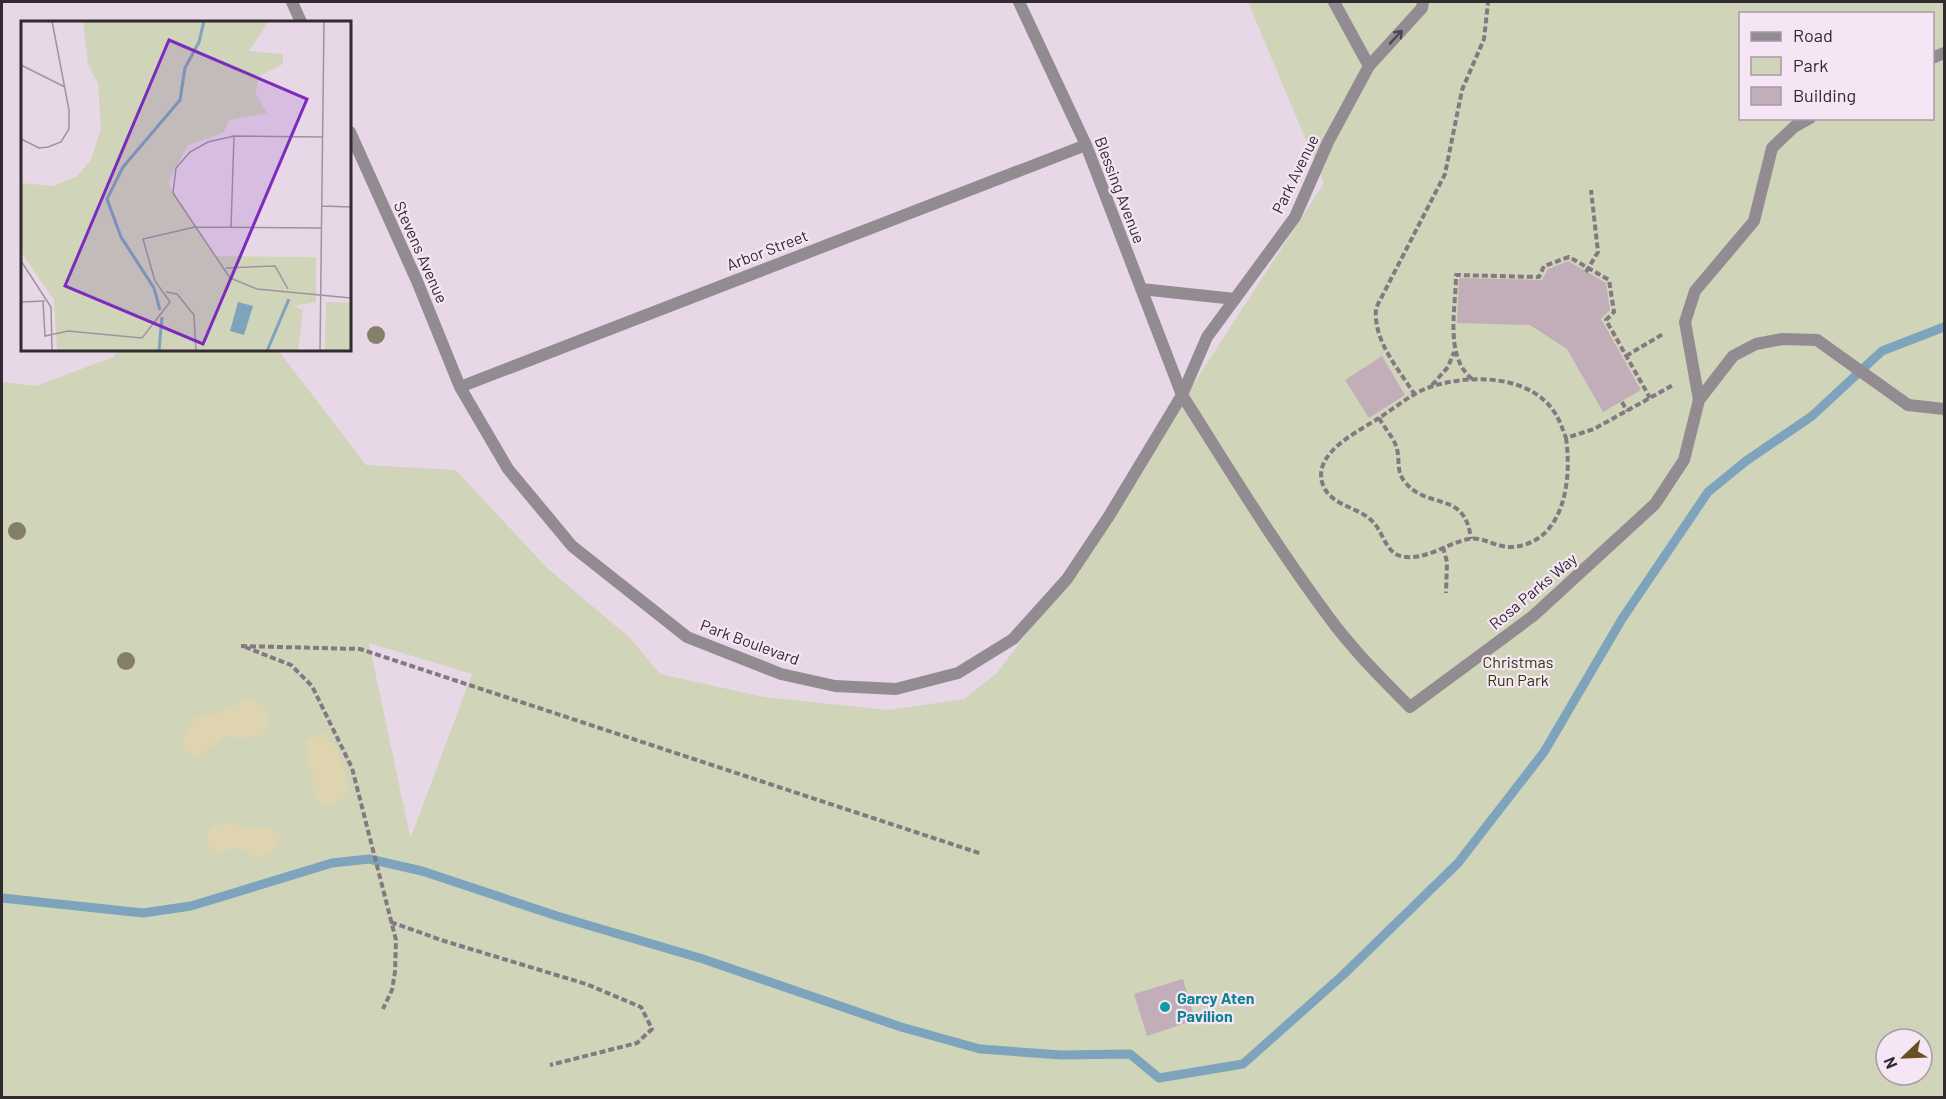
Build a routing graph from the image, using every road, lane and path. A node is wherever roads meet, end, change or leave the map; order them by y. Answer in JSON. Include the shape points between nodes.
{"nodes":[{"id":1,"x":292,"y":2,"type":"edge"},
{"id":2,"x":1019,"y":2,"type":"edge"},
{"id":3,"x":1334,"y":2,"type":"edge"},
{"id":4,"x":1423,"y":2,"type":"edge"},
{"id":5,"x":1488,"y":3,"type":"edge"},
{"id":6,"x":301,"y":21,"type":"edge"},
{"id":7,"x":1369,"y":66,"type":"junction"},
{"id":8,"x":1806,"y":120,"type":"edge"},
{"id":9,"x":351,"y":134,"type":"edge"},
{"id":10,"x":1086,"y":145,"type":"junction"},
{"id":11,"x":1591,"y":190,"type":"dead end"},
{"id":12,"x":1588,"y":270,"type":"junction"},
{"id":13,"x":1141,"y":289,"type":"junction"},
{"id":14,"x":1235,"y":299,"type":"junction"},
{"id":15,"x":1663,"y":334,"type":"dead end"},
{"id":16,"x":1455,"y":349,"type":"junction"},
{"id":17,"x":1626,"y":356,"type":"junction"},
{"id":18,"x":1695,"y":373,"type":"junction"},
{"id":19,"x":1473,"y":380,"type":"junction"},
{"id":20,"x":460,"y":387,"type":"junction"},
{"id":21,"x":1428,"y":388,"type":"junction"},
{"id":22,"x":1182,"y":395,"type":"junction"},
{"id":23,"x":1415,"y":395,"type":"junction"},
{"id":24,"x":1650,"y":398,"type":"junction"},
{"id":25,"x":1699,"y":400,"type":"junction"},
{"id":26,"x":1622,"y":402,"type":"dead end"},
{"id":27,"x":1944,"y":409,"type":"edge"},
{"id":28,"x":1627,"y":411,"type":"junction"},
{"id":29,"x":1379,"y":418,"type":"junction"},
{"id":30,"x":1566,"y":438,"type":"junction"},
{"id":31,"x":1472,"y":538,"type":"junction"},
{"id":32,"x":1443,"y":547,"type":"junction"},
{"id":33,"x":1446,"y":593,"type":"dead end"},
{"id":34,"x":982,"y":854,"type":"dead end"},
{"id":35,"x":391,"y":922,"type":"junction"},
{"id":36,"x":383,"y":1009,"type":"dead end"},
{"id":37,"x":550,"y":1065,"type":"dead end"}],
"edges":[{"from":1,"to":6,"type":"street"},
{"from":2,"to":10,"type":"street","name":"Blessing Avenue"},
{"from":3,"to":7,"type":"street"},
{"from":7,"to":4,"type":"street","name":"Park Avenue","one_way":true,"via":[[1422,8]]},
{"from":5,"to":23,"type":"path","via":[[1484,39],[1462,90],[1445,174],[1376,308],[1380,339]]},
{"from":7,"to":14,"type":"street","name":"Park Avenue","via":[[1328,142],[1295,217]]},
{"from":8,"to":18,"type":"street","via":[[1772,148],[1754,221],[1695,291],[1685,322]]},
{"from":9,"to":20,"type":"street","name":"Stevens Avenue"},
{"from":10,"to":13,"type":"street","name":"Blessing Avenue"},
{"from":10,"to":20,"type":"street","name":"Arbor Street"},
{"from":11,"to":12,"type":"path","via":[[1598,252]]},
{"from":12,"to":16,"type":"path","via":[[1569,257],[1544,266],[1539,276],[1456,275]]},
{"from":12,"to":17,"type":"path","via":[[1609,280],[1614,312],[1606,320]]},
{"from":13,"to":14,"type":"street"},
{"from":13,"to":22,"type":"street","name":"Blessing Avenue"},
{"from":14,"to":22,"type":"street","name":"Park Avenue","via":[[1207,337]]},
{"from":15,"to":17,"type":"path"},
{"from":16,"to":19,"type":"path","via":[[1459,363]]},
{"from":16,"to":21,"type":"path","via":[[1441,376]]},
{"from":17,"to":24,"type":"path"},
{"from":18,"to":24,"type":"path"},
{"from":18,"to":25,"type":"street"},
{"from":19,"to":21,"type":"path"},
{"from":19,"to":30,"type":"path","via":[[1503,381],[1533,393],[1555,413]]},
{"from":20,"to":22,"type":"street","name":"Park Boulevard","via":[[508,469],[572,546],[687,637],[782,674],[835,686],[896,689],[958,673],[1013,639],[1073,570]]},
{"from":21,"to":23,"type":"path"},
{"from":22,"to":25,"type":"street","name":"Rosa Parks Way","via":[[1328,617],[1410,707],[1533,616],[1655,504],[1684,460]]},
{"from":23,"to":29,"type":"path"},
{"from":24,"to":28,"type":"path"},
{"from":25,"to":27,"type":"street","name":"Rosa Parks Way","via":[[1733,356],[1756,344],[1782,339],[1816,340],[1908,405]]},
{"from":26,"to":28,"type":"path"},
{"from":28,"to":30,"type":"path","via":[[1594,429]]},
{"from":29,"to":31,"type":"path","via":[[1396,446],[1397,466],[1405,483],[1421,494],[1456,507],[1467,521]]},
{"from":29,"to":32,"type":"path","via":[[1341,443],[1327,458],[1321,475],[1323,484],[1342,504],[1372,520],[1385,543],[1398,555],[1414,557]]},
{"from":30,"to":31,"type":"path","via":[[1568,476],[1553,526],[1544,534],[1510,547]]},
{"from":31,"to":32,"type":"path"},
{"from":32,"to":33,"type":"path","via":[[1447,562]]},
{"from":34,"to":35,"type":"path","via":[[360,648],[240,645],[291,665],[312,686],[352,768]]},
{"from":35,"to":36,"type":"path","via":[[396,939],[396,972]]},
{"from":35,"to":37,"type":"path","via":[[586,984],[641,1007],[652,1029],[637,1043]]}]}
